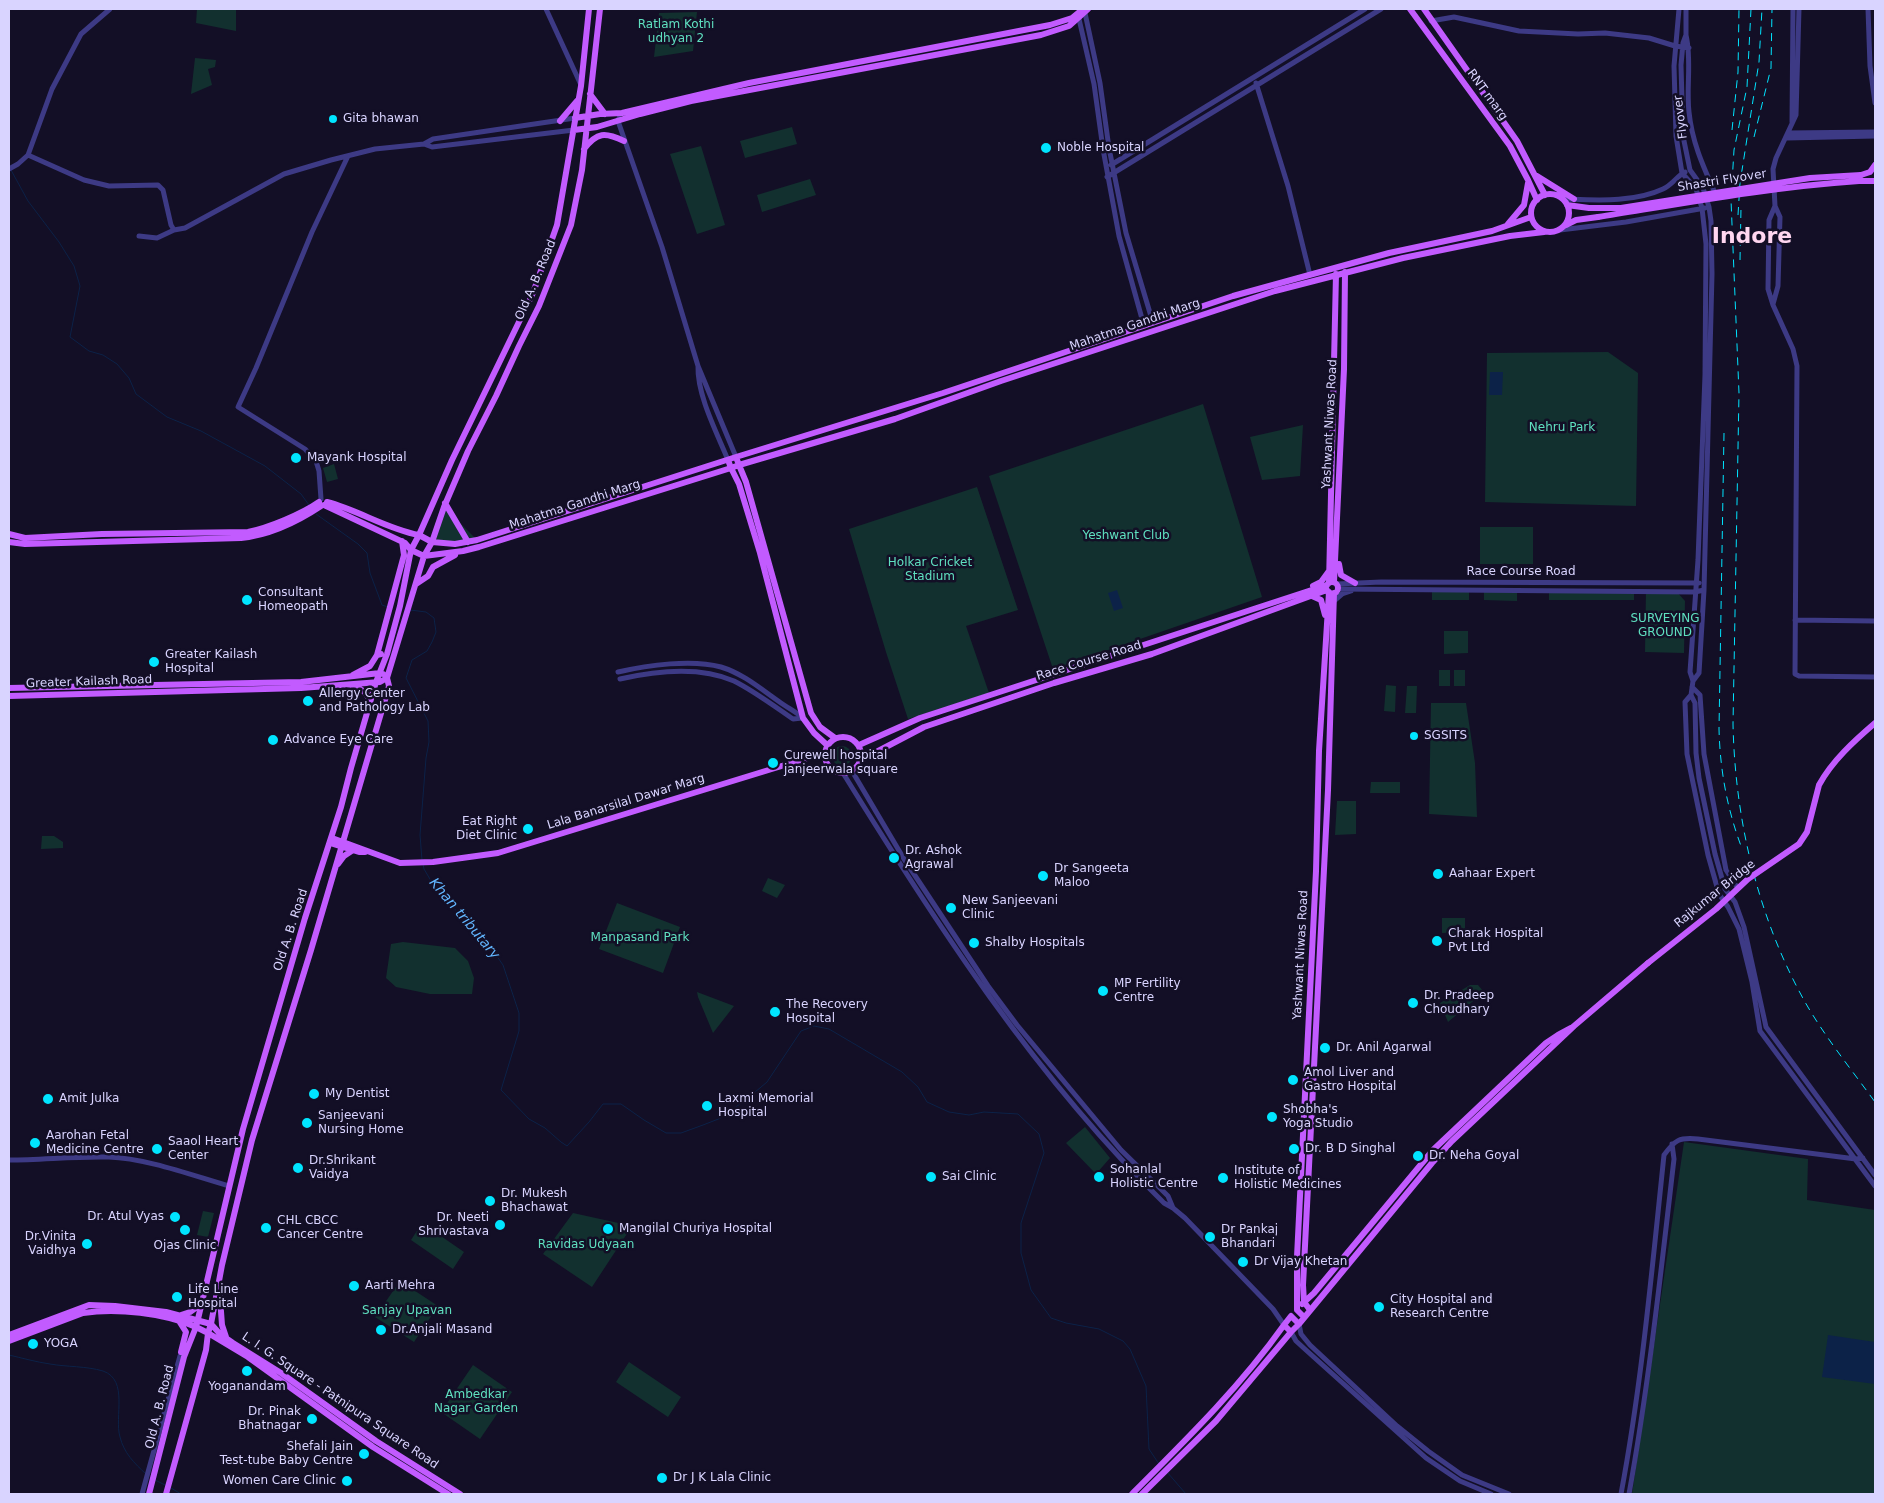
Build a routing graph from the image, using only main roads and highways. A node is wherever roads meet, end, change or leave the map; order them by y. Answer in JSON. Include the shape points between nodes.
{"nodes":[{"id":1,"x":589,"y":9,"type":"edge"},
{"id":2,"x":600,"y":9,"type":"edge"},
{"id":3,"x":1410,"y":9,"type":"edge"},
{"id":4,"x":1424,"y":9,"type":"edge"},
{"id":5,"x":1085,"y":10,"type":"edge"},
{"id":6,"x":590,"y":94,"type":"junction"},
{"id":7,"x":579,"y":98,"type":"junction"},
{"id":8,"x":605,"y":114,"type":"junction"},
{"id":9,"x":587,"y":116,"type":"junction"},
{"id":10,"x":576,"y":118,"type":"junction"},
{"id":11,"x":560,"y":121,"type":"road end"},
{"id":12,"x":586,"y":128,"type":"junction"},
{"id":13,"x":574,"y":130,"type":"junction"},
{"id":14,"x":624,"y":141,"type":"road end"},
{"id":15,"x":584,"y":149,"type":"junction"},
{"id":16,"x":1875,"y":165,"type":"edge"},
{"id":17,"x":1536,"y":175,"type":"junction"},
{"id":18,"x":1860,"y":178,"type":"junction"},
{"id":19,"x":1528,"y":180,"type":"junction"},
{"id":20,"x":1875,"y":181,"type":"edge"},
{"id":21,"x":1546,"y":195,"type":"junction"},
{"id":22,"x":1574,"y":199,"type":"road end"},
{"id":23,"x":1536,"y":200,"type":"junction"},
{"id":24,"x":1565,"y":202,"type":"junction"},
{"id":25,"x":1532,"y":217,"type":"junction"},
{"id":26,"x":1505,"y":227,"type":"junction"},
{"id":27,"x":1563,"y":227,"type":"junction"},
{"id":28,"x":1544,"y":232,"type":"junction"},
{"id":29,"x":1345,"y":266,"type":"junction"},
{"id":30,"x":1336,"y":267,"type":"junction"},
{"id":31,"x":1346,"y":274,"type":"junction"},
{"id":32,"x":1336,"y":277,"type":"junction"},
{"id":33,"x":736,"y":457,"type":"junction"},
{"id":34,"x":728,"y":460,"type":"junction"},
{"id":35,"x":739,"y":465,"type":"junction"},
{"id":36,"x":731,"y":468,"type":"junction"},
{"id":37,"x":445,"y":503,"type":"junction"},
{"id":38,"x":320,"y":504,"type":"junction"},
{"id":39,"x":305,"y":513,"type":"junction"},
{"id":40,"x":423,"y":524,"type":"junction"},
{"id":41,"x":405,"y":533,"type":"junction"},
{"id":42,"x":9,"y":534,"type":"edge"},
{"id":43,"x":419,"y":535,"type":"junction"},
{"id":44,"x":402,"y":541,"type":"junction"},
{"id":45,"x":9,"y":542,"type":"edge"},
{"id":46,"x":432,"y":542,"type":"junction"},
{"id":47,"x":468,"y":542,"type":"junction"},
{"id":48,"x":412,"y":550,"type":"junction"},
{"id":49,"x":463,"y":551,"type":"junction"},
{"id":50,"x":1336,"y":555,"type":"junction"},
{"id":51,"x":424,"y":556,"type":"junction"},
{"id":52,"x":1329,"y":570,"type":"junction"},
{"id":53,"x":416,"y":584,"type":"junction"},
{"id":54,"x":1357,"y":586,"type":"road end"},
{"id":55,"x":1332,"y":587,"type":"junction"},
{"id":56,"x":1311,"y":593,"type":"junction"},
{"id":57,"x":393,"y":599,"type":"junction"},
{"id":58,"x":401,"y":603,"type":"junction"},
{"id":59,"x":1328,"y":618,"type":"junction"},
{"id":60,"x":396,"y":652,"type":"junction"},
{"id":61,"x":387,"y":654,"type":"junction"},
{"id":62,"x":377,"y":655,"type":"junction"},
{"id":63,"x":380,"y":673,"type":"junction"},
{"id":64,"x":352,"y":676,"type":"junction"},
{"id":65,"x":387,"y":678,"type":"junction"},
{"id":66,"x":376,"y":682,"type":"junction"},
{"id":67,"x":350,"y":684,"type":"junction"},
{"id":68,"x":389,"y":686,"type":"junction"},
{"id":69,"x":9,"y":688,"type":"edge"},
{"id":70,"x":9,"y":696,"type":"edge"},
{"id":71,"x":368,"y":710,"type":"junction"},
{"id":72,"x":1875,"y":723,"type":"edge"},
{"id":73,"x":835,"y":738,"type":"junction"},
{"id":74,"x":827,"y":745,"type":"junction"},
{"id":75,"x":859,"y":745,"type":"junction"},
{"id":76,"x":824,"y":753,"type":"junction"},
{"id":77,"x":861,"y":760,"type":"junction"},
{"id":78,"x":354,"y":803,"type":"junction"},
{"id":79,"x":331,"y":840,"type":"junction"},
{"id":80,"x":342,"y":844,"type":"junction"},
{"id":81,"x":353,"y":848,"type":"junction"},
{"id":82,"x":334,"y":871,"type":"junction"},
{"id":83,"x":1486,"y":1104,"type":"junction"},
{"id":84,"x":219,"y":1281,"type":"junction"},
{"id":85,"x":1304,"y":1302,"type":"junction"},
{"id":86,"x":201,"y":1304,"type":"junction"},
{"id":87,"x":1297,"y":1310,"type":"junction"},
{"id":88,"x":1310,"y":1310,"type":"junction"},
{"id":89,"x":1291,"y":1316,"type":"junction"},
{"id":90,"x":1304,"y":1316,"type":"junction"},
{"id":91,"x":180,"y":1318,"type":"junction"},
{"id":92,"x":198,"y":1319,"type":"junction"},
{"id":93,"x":211,"y":1324,"type":"junction"},
{"id":94,"x":1299,"y":1324,"type":"junction"},
{"id":95,"x":1284,"y":1325,"type":"junction"},
{"id":96,"x":196,"y":1327,"type":"junction"},
{"id":97,"x":1292,"y":1332,"type":"junction"},
{"id":98,"x":208,"y":1333,"type":"junction"},
{"id":99,"x":9,"y":1334,"type":"edge"},
{"id":100,"x":226,"y":1338,"type":"junction"},
{"id":101,"x":9,"y":1341,"type":"edge"},
{"id":102,"x":182,"y":1357,"type":"junction"},
{"id":103,"x":1166,"y":1465,"type":"junction"},
{"id":104,"x":1156,"y":1475,"type":"junction"},
{"id":105,"x":146,"y":1494,"type":"edge"},
{"id":106,"x":166,"y":1494,"type":"edge"},
{"id":107,"x":448,"y":1494,"type":"edge"},
{"id":108,"x":460,"y":1494,"type":"edge"},
{"id":109,"x":1132,"y":1494,"type":"edge"},
{"id":110,"x":1142,"y":1494,"type":"edge"}],
"edges":[{"from":1,"to":7,"type":"main road","name":"Old A. B. Road"},
{"from":2,"to":6,"type":"main road","name":"Old A. B. Road"},
{"from":3,"to":19,"type":"main road","name":"RNT marg","via":[[1510,146]]},
{"from":4,"to":17,"type":"main road","name":"RNT marg","via":[[1517,142]]},
{"from":5,"to":8,"type":"main road","via":[[1050,26],[750,83],[622,114]]},
{"from":5,"to":12,"type":"main road","via":[[1069,26],[1041,35],[691,101]]},
{"from":6,"to":8,"type":"main road"},
{"from":6,"to":9,"type":"main road","name":"Old A. B. Road"},
{"from":7,"to":10,"type":"main road","name":"Old A. B. Road"},
{"from":7,"to":11,"type":"main road"},
{"from":8,"to":9,"type":"main road"},
{"from":9,"to":10,"type":"main road"},
{"from":9,"to":12,"type":"main road","name":"Old A. B. Road"},
{"from":10,"to":13,"type":"main road","name":"Old A. B. Road"},
{"from":12,"to":13,"type":"main road"},
{"from":12,"to":15,"type":"main road","name":"Old A. B. Road"},
{"from":13,"to":40,"type":"main road","name":"Old A. B. Road","via":[[557,225],[533,293]]},
{"from":14,"to":15,"type":"main road","via":[[603,134],[591,140]]},
{"from":15,"to":37,"type":"main road","name":"Old A. B. Road","via":[[571,226],[539,306]]},
{"from":16,"to":18,"type":"main road"},
{"from":17,"to":21,"type":"main road","name":"RNT marg"},
{"from":17,"to":22,"type":"main road"},
{"from":18,"to":20,"type":"main road","name":"Shastri Flyover"},
{"from":18,"to":24,"type":"main road","name":"Shastri Flyover","bridge":true,"via":[[1810,178],[1622,208],[1598,208]]},
{"from":18,"to":27,"type":"main road","name":"Shastri Flyover","bridge":true,"via":[[1576,220]]},
{"from":19,"to":23,"type":"main road","name":"RNT marg"},
{"from":19,"to":26,"type":"main road","via":[[1524,205]]},
{"from":21,"to":23,"type":"main road"},
{"from":21,"to":24,"type":"main road","via":[[1557,196]]},
{"from":23,"to":25,"type":"main road","via":[[1532,206]]},
{"from":24,"to":27,"type":"main road","via":[[1569,212]]},
{"from":25,"to":26,"type":"main road","name":"Mahatma Gandhi Marg"},
{"from":25,"to":28,"type":"main road","via":[[1537,228]]},
{"from":26,"to":29,"type":"main road","name":"Mahatma Gandhi Marg"},
{"from":27,"to":28,"type":"main road"},
{"from":28,"to":31,"type":"main road","name":"Mahatma Gandhi Marg","via":[[1404,258]]},
{"from":29,"to":30,"type":"main road","name":"Mahatma Gandhi Marg"},
{"from":29,"to":31,"type":"main road","name":"Yashwant Niwas Road"},
{"from":30,"to":32,"type":"main road","name":"Yashwant Niwas Road"},
{"from":30,"to":33,"type":"main road","name":"Mahatma Gandhi Marg","via":[[1143,322],[943,393]]},
{"from":31,"to":32,"type":"main road","name":"Mahatma Gandhi Marg"},
{"from":31,"to":50,"type":"main road","name":"Yashwant Niwas Road"},
{"from":32,"to":35,"type":"main road","name":"Mahatma Gandhi Marg","via":[[1275,291],[895,419]]},
{"from":32,"to":52,"type":"main road","name":"Yashwant Niwas Road"},
{"from":33,"to":34,"type":"main road","name":"Mahatma Gandhi Marg"},
{"from":33,"to":35,"type":"main road"},
{"from":34,"to":36,"type":"main road"},
{"from":34,"to":47,"type":"main road","name":"Mahatma Gandhi Marg"},
{"from":35,"to":36,"type":"main road","name":"Mahatma Gandhi Marg"},
{"from":35,"to":73,"type":"main road","via":[[811,713],[820,727]]},
{"from":36,"to":49,"type":"main road","name":"Mahatma Gandhi Marg"},
{"from":36,"to":74,"type":"main road","via":[[760,553],[803,718]]},
{"from":37,"to":46,"type":"main road","name":"Old A. B. Road"},
{"from":37,"to":47,"type":"main road"},
{"from":38,"to":39,"type":"main road"},
{"from":38,"to":41,"type":"main road","via":[[340,506]]},
{"from":38,"to":44,"type":"main road"},
{"from":39,"to":42,"type":"main road","via":[[248,532],[25,538]]},
{"from":39,"to":45,"type":"main road","via":[[260,536],[241,538]]},
{"from":40,"to":41,"type":"main road"},
{"from":40,"to":43,"type":"main road","name":"Old A. B. Road"},
{"from":41,"to":43,"type":"main road"},
{"from":43,"to":46,"type":"main road"},
{"from":43,"to":48,"type":"main road","name":"Old A. B. Road"},
{"from":44,"to":48,"type":"main road"},
{"from":44,"to":57,"type":"main road","via":[[404,555]]},
{"from":46,"to":47,"type":"main road","name":"Mahatma Gandhi Marg"},
{"from":46,"to":51,"type":"main road","name":"Old A. B. Road"},
{"from":48,"to":51,"type":"main road"},
{"from":48,"to":58,"type":"main road","name":"Old A. B. Road"},
{"from":49,"to":51,"type":"main road","name":"Mahatma Gandhi Marg"},
{"from":49,"to":53,"type":"main road","via":[[433,567],[428,576]]},
{"from":50,"to":54,"type":"main road","via":[[1341,575]]},
{"from":50,"to":55,"type":"main road","name":"Yashwant Niwas Road"},
{"from":51,"to":53,"type":"main road"},
{"from":52,"to":55,"type":"main road","name":"Yashwant Niwas Road"},
{"from":52,"to":56,"type":"main road"},
{"from":53,"to":60,"type":"main road"},
{"from":55,"to":56,"type":"main road","name":"Race Course Road"},
{"from":55,"to":59,"type":"main road","name":"Yashwant Niwas Road"},
{"from":55,"to":85,"type":"main road","name":"Yashwant Niwas Road","via":[[1328,790],[1302,1285]]},
{"from":56,"to":59,"type":"main road","via":[[1321,600]]},
{"from":56,"to":75,"type":"main road","name":"Race Course Road","via":[[920,718]]},
{"from":56,"to":77,"type":"main road","name":"Race Course Road","via":[[1152,654],[924,727]]},
{"from":57,"to":58,"type":"main road"},
{"from":57,"to":62,"type":"main road"},
{"from":58,"to":61,"type":"main road","name":"Old A. B. Road"},
{"from":59,"to":87,"type":"main road","name":"Yashwant Niwas Road","via":[[1319,751]]},
{"from":60,"to":65,"type":"main road"},
{"from":60,"to":68,"type":"main road","name":"Old A. B. Road","via":[[397,662]]},
{"from":61,"to":62,"type":"main road"},
{"from":61,"to":63,"type":"main road","name":"Old A. B. Road"},
{"from":62,"to":64,"type":"main road","via":[[370,666]]},
{"from":63,"to":64,"type":"main road","name":"Greater Kailash Road"},
{"from":63,"to":65,"type":"main road"},
{"from":63,"to":66,"type":"main road","name":"Old A. B. Road"},
{"from":64,"to":69,"type":"main road","name":"Greater Kailash Road","via":[[301,682]]},
{"from":65,"to":66,"type":"main road","name":"Greater Kailash Road"},
{"from":65,"to":68,"type":"main road"},
{"from":66,"to":67,"type":"main road","name":"Greater Kailash Road"},
{"from":66,"to":71,"type":"main road","name":"Old A. B. Road"},
{"from":67,"to":70,"type":"main road","name":"Greater Kailash Road"},
{"from":67,"to":71,"type":"main road","via":[[365,691]]},
{"from":68,"to":78,"type":"main road","name":"Old A. B. Road"},
{"from":71,"to":79,"type":"main road","name":"Old A. B. Road"},
{"from":72,"to":83,"type":"main road","name":"Rajkumar Bridge","bridge":true,"via":[[1822,779],[1807,832],[1799,844],[1737,888],[1574,1026],[1546,1043]]},
{"from":73,"to":74,"type":"main road"},
{"from":73,"to":75,"type":"main road","via":[[846,736]]},
{"from":74,"to":76,"type":"main road"},
{"from":75,"to":77,"type":"main road"},
{"from":76,"to":77,"type":"main road","via":[[829,767],[843,773],[852,771]]},
{"from":76,"to":81,"type":"main road","name":"Lala Banarsilal Dawar Marg","via":[[498,853],[400,863]]},
{"from":78,"to":80,"type":"main road","name":"Old A. B. Road"},
{"from":78,"to":81,"type":"main road","via":[[349,838]]},
{"from":79,"to":80,"type":"main road","name":"Lala Banarsilal Dawar Marg"},
{"from":79,"to":86,"type":"main road","name":"Old A. B. Road","via":[[246,1120]]},
{"from":80,"to":81,"type":"main road","name":"Lala Banarsilal Dawar Marg"},
{"from":80,"to":82,"type":"main road","name":"Old A. B. Road"},
{"from":81,"to":82,"type":"main road"},
{"from":82,"to":84,"type":"main road","name":"Old A. B. Road","via":[[252,1140]]},
{"from":83,"to":85,"type":"main road","via":[[1433,1150]]},
{"from":83,"to":88,"type":"main road","via":[[1432,1163]]},
{"from":84,"to":93,"type":"main road","name":"Old A. B. Road"},
{"from":84,"to":100,"type":"main road"},
{"from":85,"to":87,"type":"main road"},
{"from":85,"to":88,"type":"main road"},
{"from":86,"to":91,"type":"main road"},
{"from":86,"to":92,"type":"main road","name":"Old A. B. Road"},
{"from":87,"to":89,"type":"main road"},
{"from":87,"to":90,"type":"main road"},
{"from":88,"to":90,"type":"main road"},
{"from":89,"to":94,"type":"main road"},
{"from":89,"to":95,"type":"main road"},
{"from":90,"to":94,"type":"main road"},
{"from":91,"to":92,"type":"main road"},
{"from":91,"to":96,"type":"main road","name":"L. I. G. Square - Patnipura Square Road"},
{"from":91,"to":99,"type":"main road","via":[[115,1306],[89,1305]]},
{"from":91,"to":101,"type":"main road","via":[[83,1313]]},
{"from":91,"to":102,"type":"main road","via":[[186,1332]]},
{"from":92,"to":93,"type":"main road"},
{"from":92,"to":96,"type":"main road","name":"Old A. B. Road"},
{"from":93,"to":98,"type":"main road","name":"Old A. B. Road"},
{"from":93,"to":100,"type":"main road","name":"L. I. G. Square - Patnipura Square Road"},
{"from":94,"to":97,"type":"main road"},
{"from":95,"to":97,"type":"main road"},
{"from":95,"to":103,"type":"main road","via":[[1265,1352]]},
{"from":96,"to":98,"type":"main road","name":"L. I. G. Square - Patnipura Square Road"},
{"from":96,"to":102,"type":"main road","name":"Old A. B. Road"},
{"from":97,"to":103,"type":"main road","via":[[1236,1399]]},
{"from":98,"to":106,"type":"main road"},
{"from":98,"to":107,"type":"main road","name":"L. I. G. Square - Patnipura Square Road"},
{"from":100,"to":108,"type":"main road","name":"L. I. G. Square - Patnipura Square Road"},
{"from":102,"to":105,"type":"main road","name":"Old A. B. Road"},
{"from":103,"to":104,"type":"main road"},
{"from":104,"to":109,"type":"main road"},
{"from":104,"to":110,"type":"main road"}]}
